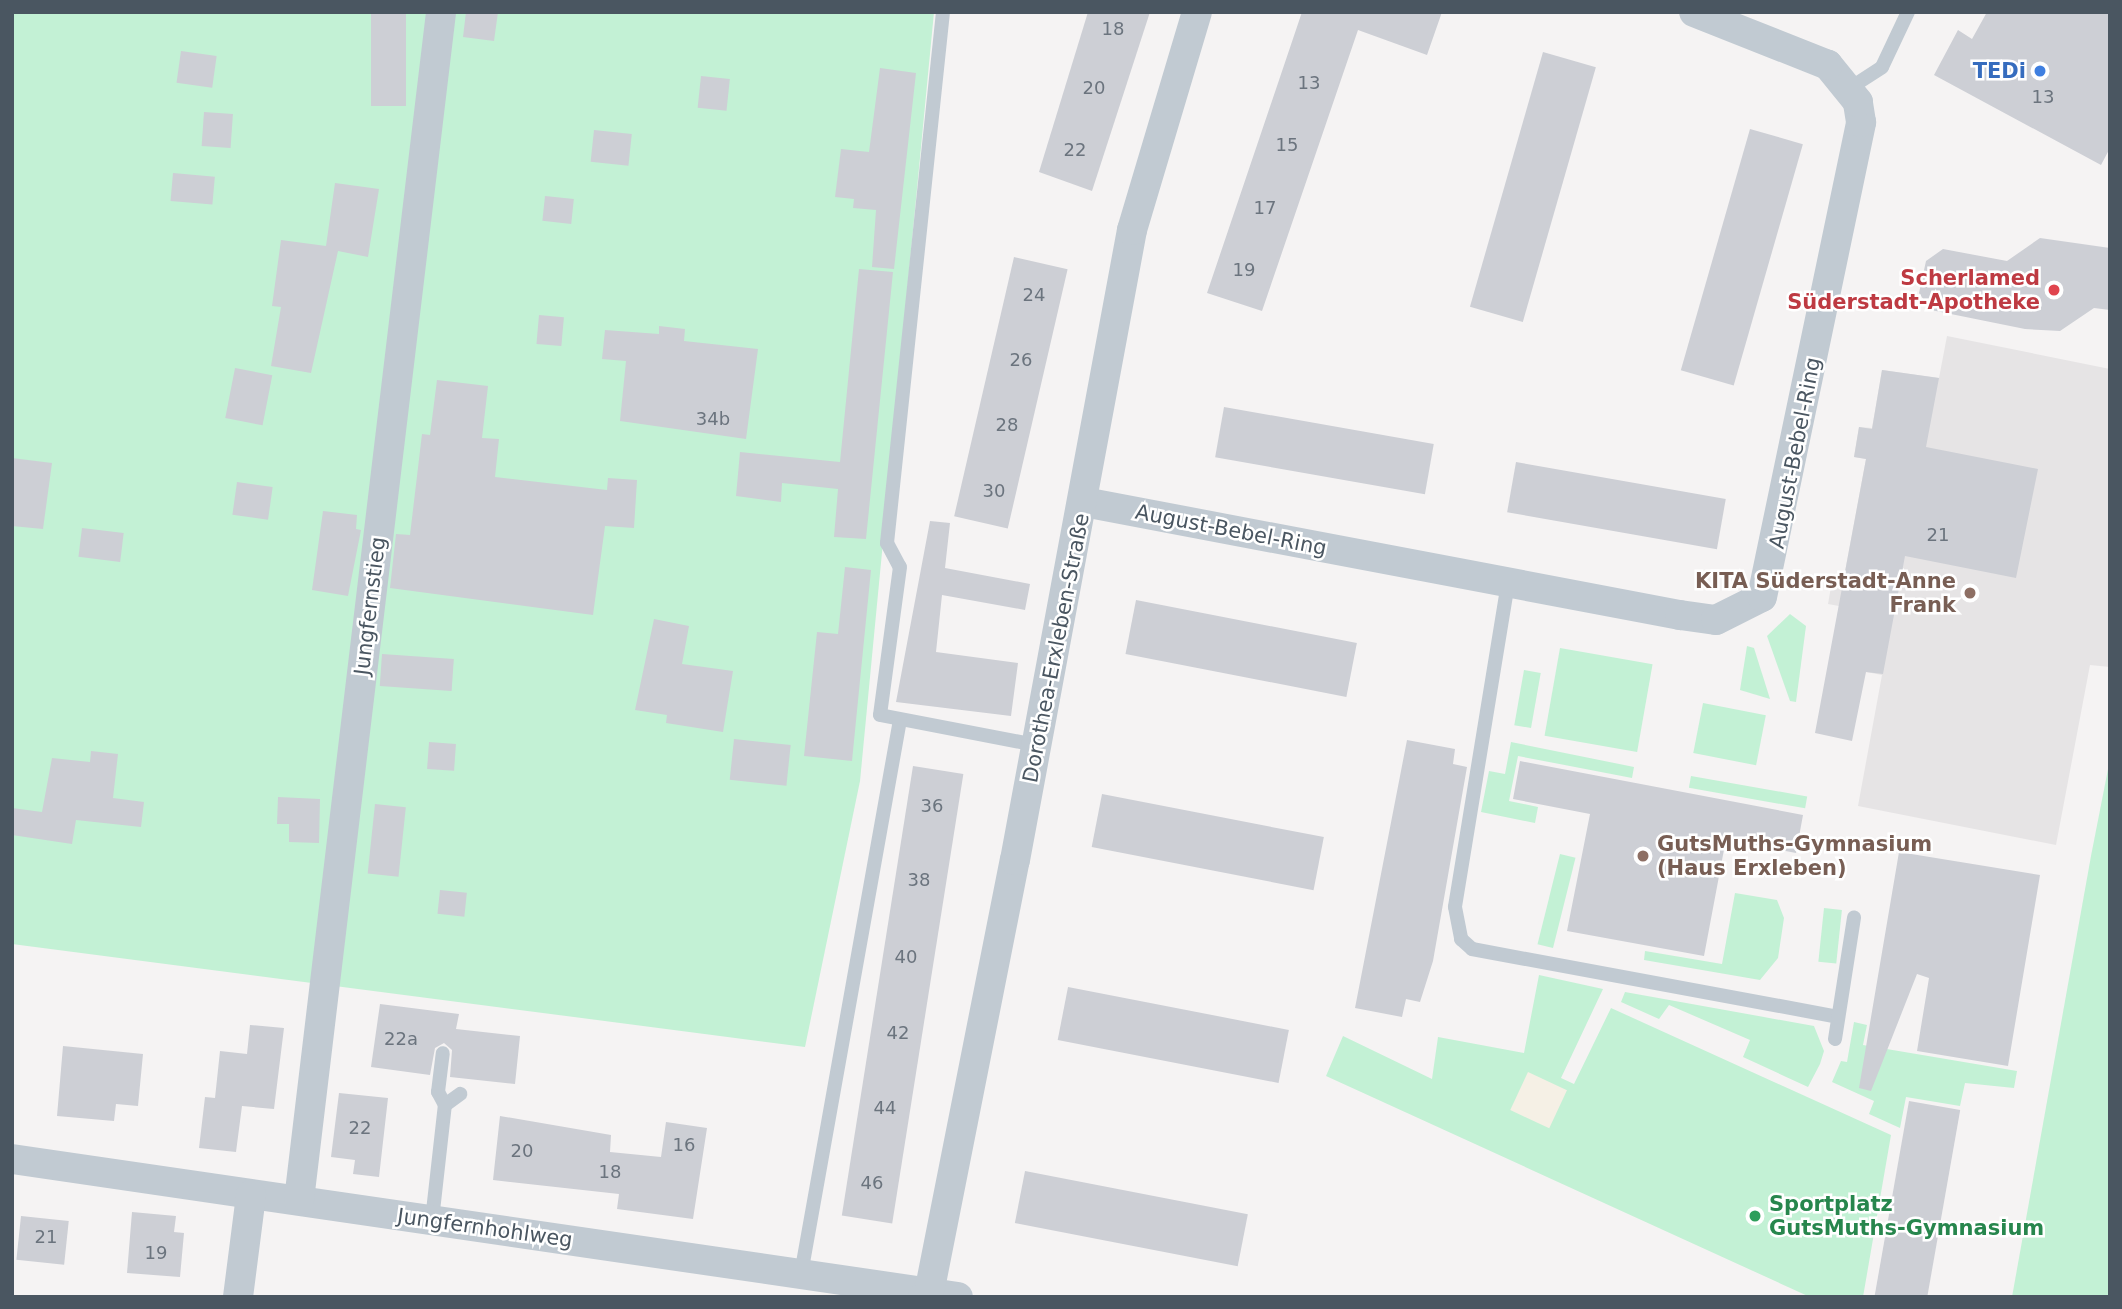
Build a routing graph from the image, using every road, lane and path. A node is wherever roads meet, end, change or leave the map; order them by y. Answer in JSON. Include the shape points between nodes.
{"nodes":[{"id":1,"x":440,"y":12,"type":"edge"},
{"id":2,"x":943,"y":12,"type":"edge"},
{"id":3,"x":1197,"y":12,"type":"edge"},
{"id":4,"x":1694,"y":12,"type":"edge"},
{"id":5,"x":1908,"y":12,"type":"edge"},
{"id":6,"x":1850,"y":88,"type":"junction"},
{"id":7,"x":1084,"y":502,"type":"junction"},
{"id":8,"x":1508,"y":583,"type":"junction"},
{"id":9,"x":900,"y":720,"type":"junction"},
{"id":10,"x":1036,"y":745,"type":"junction"},
{"id":11,"x":1854,"y":918,"type":"dead end"},
{"id":12,"x":1838,"y":1017,"type":"junction"},
{"id":13,"x":1835,"y":1039,"type":"dead end"},
{"id":14,"x":443,"y":1053,"type":"dead end"},
{"id":15,"x":460,"y":1094,"type":"dead end"},
{"id":16,"x":445,"y":1105,"type":"junction"},
{"id":17,"x":12,"y":1159,"type":"edge"},
{"id":18,"x":251,"y":1195,"type":"junction"},
{"id":19,"x":299,"y":1200,"type":"junction"},
{"id":20,"x":432,"y":1220,"type":"junction"},
{"id":21,"x":801,"y":1274,"type":"junction"},
{"id":22,"x":937,"y":1294,"type":"edge"},
{"id":23,"x":238,"y":1297,"type":"edge"}],
"edges":[{"from":1,"to":19,"type":"street","name":"Jungfernstieg"},
{"from":2,"to":9,"type":"lane","via":[[887,543],[900,567],[880,715]]},
{"from":3,"to":7,"type":"street","name":"Dorothea-Erxleben-Straße","via":[[1132,230]]},
{"from":4,"to":6,"type":"street","name":"August-Bebel-Ring","via":[[1828,65]]},
{"from":5,"to":6,"type":"lane","via":[[1882,67]]},
{"from":6,"to":8,"type":"street","name":"August-Bebel-Ring","via":[[1861,122],[1762,597],[1716,620]]},
{"from":7,"to":8,"type":"street","name":"August-Bebel-Ring"},
{"from":7,"to":10,"type":"street","name":"Dorothea-Erxleben-Straße"},
{"from":8,"to":12,"type":"lane","via":[[1455,907],[1461,939],[1472,949]]},
{"from":9,"to":10,"type":"lane"},
{"from":9,"to":21,"type":"lane"},
{"from":10,"to":22,"type":"street","name":"Dorothea-Erxleben-Straße"},
{"from":11,"to":12,"type":"lane"},
{"from":12,"to":13,"type":"lane"},
{"from":14,"to":16,"type":"lane","via":[[438,1092]]},
{"from":15,"to":16,"type":"lane"},
{"from":16,"to":20,"type":"lane"},
{"from":17,"to":18,"type":"street","name":"Jungfernhohlweg"},
{"from":18,"to":19,"type":"street","name":"Jungfernhohlweg"},
{"from":18,"to":23,"type":"street"},
{"from":19,"to":20,"type":"street","name":"Jungfernhohlweg"},
{"from":20,"to":21,"type":"street","name":"Jungfernhohlweg"},
{"from":21,"to":22,"type":"street","name":"Jungfernhohlweg"}]}
